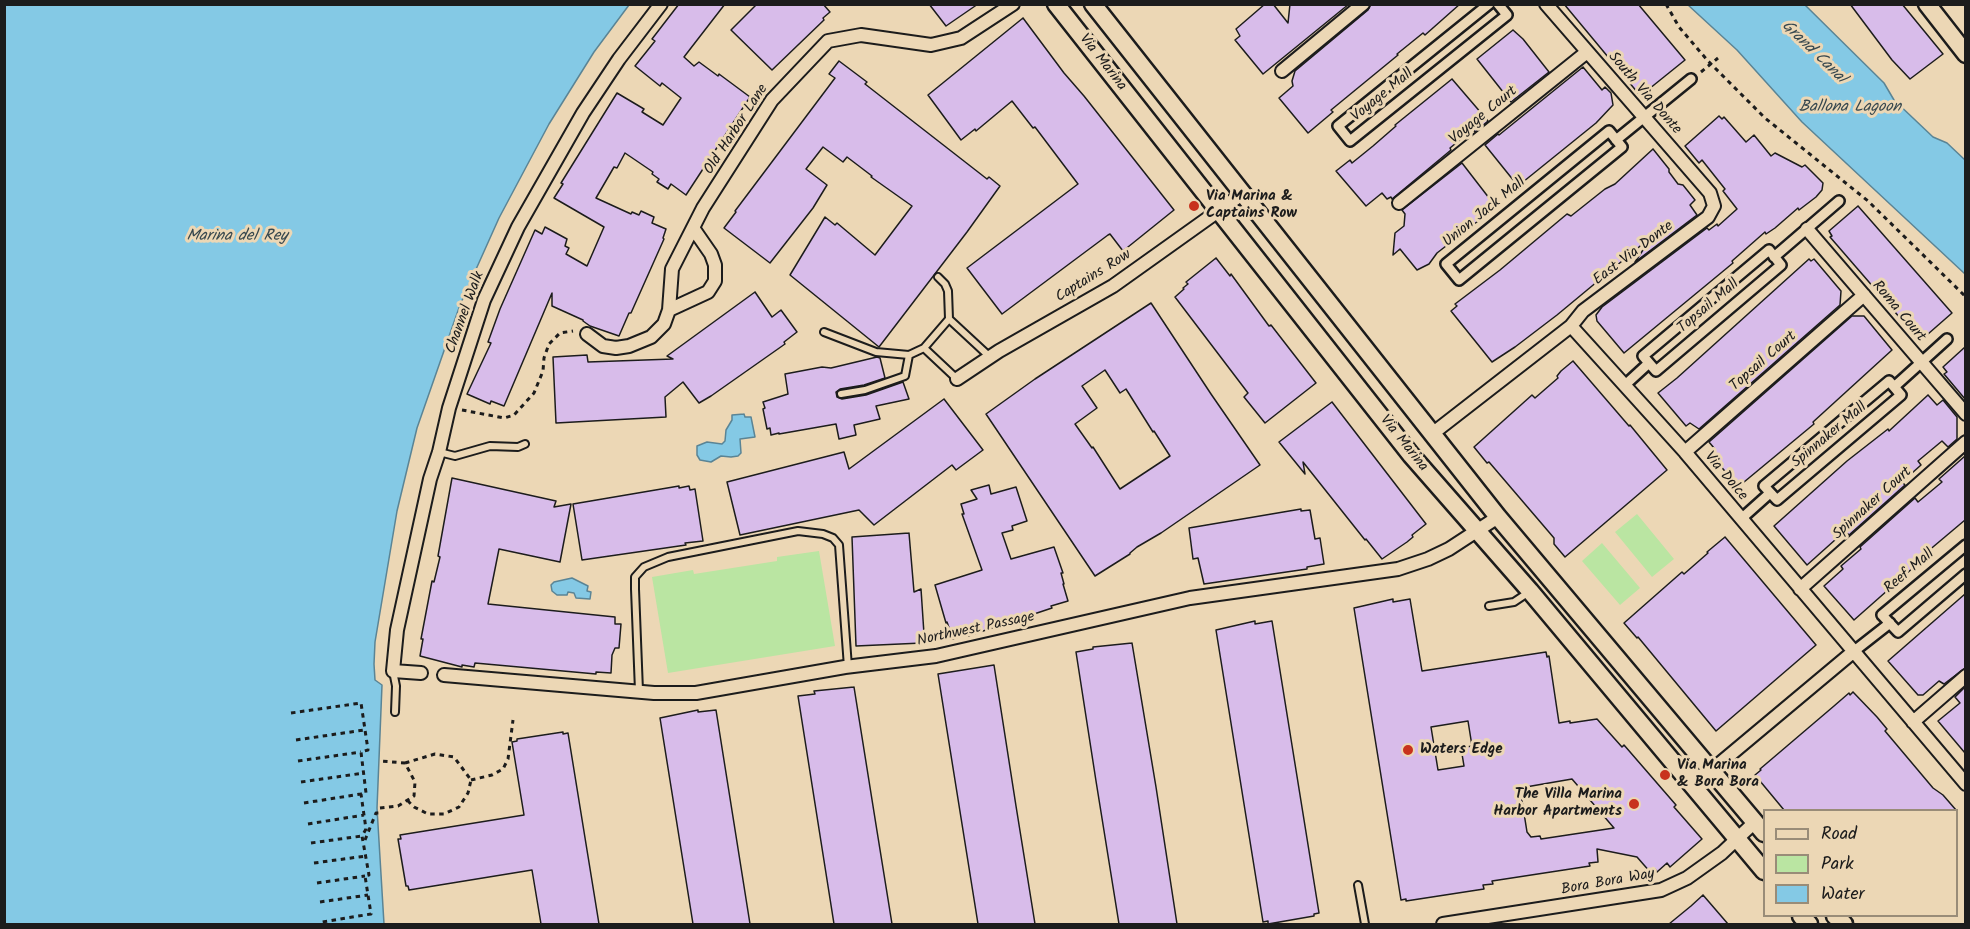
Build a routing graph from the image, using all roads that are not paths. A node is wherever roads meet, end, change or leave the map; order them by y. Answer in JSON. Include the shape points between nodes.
{"nodes":[{"id":1,"x":661,"y":4,"type":"edge"},
{"id":2,"x":1012,"y":4,"type":"edge"},
{"id":3,"x":1056,"y":4,"type":"edge"},
{"id":4,"x":1093,"y":4,"type":"edge"},
{"id":5,"x":1363,"y":4,"type":"edge"},
{"id":6,"x":1546,"y":4,"type":"edge"},
{"id":7,"x":1927,"y":4,"type":"edge"},
{"id":8,"x":1497,"y":5,"type":"edge"},
{"id":9,"x":1587,"y":52,"type":"junction"},
{"id":10,"x":1965,"y":54,"type":"edge"},
{"id":11,"x":1282,"y":71,"type":"dead end"},
{"id":12,"x":1691,"y":79,"type":"road end"},
{"id":13,"x":1644,"y":117,"type":"junction"},
{"id":14,"x":1616,"y":140,"type":"junction"},
{"id":15,"x":1242,"y":194,"type":"junction"},
{"id":16,"x":1839,"y":201,"type":"dead end"},
{"id":17,"x":1399,"y":203,"type":"dead end"},
{"id":18,"x":1714,"y":206,"type":"joint"},
{"id":19,"x":1218,"y":211,"type":"junction"},
{"id":20,"x":693,"y":228,"type":"junction"},
{"id":21,"x":1807,"y":229,"type":"junction"},
{"id":22,"x":1774,"y":257,"type":"junction"},
{"id":23,"x":938,"y":277,"type":"dead end"},
{"id":24,"x":1864,"y":295,"type":"junction"},
{"id":25,"x":669,"y":310,"type":"junction"},
{"id":26,"x":949,"y":319,"type":"junction"},
{"id":27,"x":1571,"y":327,"type":"junction"},
{"id":28,"x":824,"y":332,"type":"dead end"},
{"id":29,"x":587,"y":334,"type":"road end"},
{"id":30,"x":1947,"y":339,"type":"dead end"},
{"id":31,"x":924,"y":348,"type":"junction"},
{"id":32,"x":909,"y":355,"type":"junction"},
{"id":33,"x":990,"y":357,"type":"junction"},
{"id":34,"x":1921,"y":362,"type":"junction"},
{"id":35,"x":1649,"y":363,"type":"junction"},
{"id":36,"x":957,"y":379,"type":"joint"},
{"id":37,"x":1625,"y":385,"type":"junction"},
{"id":38,"x":1894,"y":387,"type":"junction"},
{"id":39,"x":841,"y":394,"type":"dead end"},
{"id":40,"x":1965,"y":414,"type":"edge"},
{"id":41,"x":1432,"y":434,"type":"junction"},
{"id":42,"x":1965,"y":442,"type":"edge"},
{"id":43,"x":525,"y":444,"type":"dead end"},
{"id":44,"x":439,"y":452,"type":"junction"},
{"id":45,"x":1684,"y":452,"type":"junction"},
{"id":46,"x":1770,"y":493,"type":"junction"},
{"id":47,"x":1498,"y":517,"type":"junction"},
{"id":48,"x":1741,"y":519,"type":"junction"},
{"id":49,"x":1477,"y":530,"type":"junction"},
{"id":50,"x":1965,"y":545,"type":"edge"},
{"id":51,"x":1965,"y":574,"type":"edge"},
{"id":52,"x":1800,"y":589,"type":"junction"},
{"id":53,"x":1530,"y":591,"type":"junction"},
{"id":54,"x":1488,"y":606,"type":"dead end"},
{"id":55,"x":1890,"y":623,"type":"junction"},
{"id":56,"x":1853,"y":652,"type":"junction"},
{"id":57,"x":848,"y":667,"type":"junction"},
{"id":58,"x":393,"y":671,"type":"junction"},
{"id":59,"x":421,"y":673,"type":"dead end"},
{"id":60,"x":444,"y":675,"type":"dead end"},
{"id":61,"x":1965,"y":676,"type":"edge"},
{"id":62,"x":639,"y":692,"type":"junction"},
{"id":63,"x":395,"y":712,"type":"dead end"},
{"id":64,"x":1913,"y":722,"type":"junction"},
{"id":65,"x":1676,"y":766,"type":"junction"},
{"id":66,"x":1712,"y":770,"type":"junction"},
{"id":67,"x":1965,"y":784,"type":"edge"},
{"id":68,"x":1760,"y":827,"type":"edge"},
{"id":69,"x":1737,"y":839,"type":"junction"},
{"id":70,"x":1763,"y":870,"type":"edge"},
{"id":71,"x":1358,"y":885,"type":"dead end"},
{"id":72,"x":1365,"y":924,"type":"edge"},
{"id":73,"x":1443,"y":924,"type":"edge"}],
"edges":[{"from":1,"to":44,"type":"street","name":"Channel Walk","via":[[583,113],[518,227],[484,300]]},
{"from":2,"to":20,"type":"street","name":"Old Harbor Lane","via":[[961,38],[931,45],[861,35],[828,41],[772,100]]},
{"from":3,"to":19,"type":"street","name":"Via Marina"},
{"from":4,"to":15,"type":"street","name":"Via Marina"},
{"from":5,"to":11,"type":"street"},
{"from":6,"to":9,"type":"street","name":"South Via Donte"},
{"from":7,"to":10,"type":"street"},
{"from":8,"to":8,"type":"street","name":"Voyage Mall","via":[[1507,15],[1350,141],[1338,126]]},
{"from":9,"to":13,"type":"street","name":"South Via Donte"},
{"from":9,"to":17,"type":"street","name":"Voyage Court"},
{"from":12,"to":13,"type":"street","name":"Union Jack Mall"},
{"from":13,"to":14,"type":"street","name":"Union Jack Mall"},
{"from":13,"to":18,"type":"street","name":"South Via Donte","via":[[1710,194]]},
{"from":14,"to":14,"type":"street","name":"Union Jack Mall","via":[[1622,147],[1460,280],[1446,264],[1609,131]]},
{"from":15,"to":19,"type":"street","name":"Captains Row"},
{"from":15,"to":41,"type":"street","name":"Via Marina"},
{"from":16,"to":21,"type":"street","name":"Topsail Mall"},
{"from":18,"to":27,"type":"street","name":"East Via Donte","via":[[1708,217],[1583,311]]},
{"from":19,"to":33,"type":"street","name":"Captains Row","via":[[1113,286]]},
{"from":19,"to":49,"type":"street","name":"Via Marina","via":[[1411,455]]},
{"from":20,"to":25,"type":"street","name":"Old Harbor Lane","via":[[672,269]]},
{"from":20,"to":25,"type":"street","via":[[711,254],[715,281],[708,292]]},
{"from":21,"to":22,"type":"street","name":"Topsail Mall"},
{"from":21,"to":24,"type":"street","name":"Roma Court"},
{"from":22,"to":35,"type":"street","name":"Topsail Mall","via":[[1769,250],[1670,333],[1643,356]]},
{"from":22,"to":35,"type":"street","name":"Topsail Mall","via":[[1781,266],[1656,371]]},
{"from":23,"to":26,"type":"lane","via":[[948,291]]},
{"from":24,"to":34,"type":"street","name":"Roma Court"},
{"from":24,"to":45,"type":"street","name":"Topsail Court"},
{"from":25,"to":29,"type":"street","name":"Old Harbor Lane","via":[[664,324],[651,337],[629,346],[603,346]]},
{"from":26,"to":31,"type":"lane"},
{"from":26,"to":33,"type":"lane"},
{"from":27,"to":37,"type":"street","name":"Via Dolce"},
{"from":27,"to":41,"type":"street"},
{"from":28,"to":32,"type":"lane","via":[[876,352]]},
{"from":30,"to":34,"type":"street","name":"Spinnaker Mall"},
{"from":31,"to":32,"type":"lane"},
{"from":31,"to":36,"type":"lane"},
{"from":32,"to":39,"type":"lane","via":[[905,376]]},
{"from":33,"to":36,"type":"street","name":"Captains Row"},
{"from":34,"to":38,"type":"street","name":"Spinnaker Mall"},
{"from":34,"to":40,"type":"street","name":"Roma Court"},
{"from":35,"to":37,"type":"street","name":"Topsail Mall"},
{"from":37,"to":45,"type":"street","name":"Via Dolce"},
{"from":38,"to":46,"type":"street","name":"Spinnaker Mall","via":[[1889,381],[1764,486]]},
{"from":38,"to":46,"type":"street","name":"Spinnaker Mall","via":[[1901,395],[1777,500]]},
{"from":41,"to":47,"type":"street","name":"Via Marina"},
{"from":42,"to":52,"type":"street","name":"Spinnaker Court"},
{"from":43,"to":44,"type":"lane","via":[[490,446],[455,456]]},
{"from":44,"to":58,"type":"street","name":"Channel Walk","via":[[429,479],[397,630]]},
{"from":45,"to":48,"type":"street","name":"Via Dolce"},
{"from":46,"to":48,"type":"street","name":"Spinnaker Mall"},
{"from":47,"to":49,"type":"street","name":"Northwest Passage"},
{"from":47,"to":66,"type":"street","name":"Via Marina"},
{"from":48,"to":52,"type":"street","name":"Via Dolce"},
{"from":49,"to":53,"type":"street","name":"Via Marina"},
{"from":49,"to":57,"type":"street","name":"Northwest Passage","via":[[1449,549],[1398,569],[1190,598],[936,656]]},
{"from":50,"to":55,"type":"street","name":"Reef Mall","via":[[1882,615]]},
{"from":51,"to":55,"type":"street","via":[[1898,632]]},
{"from":52,"to":56,"type":"street","name":"Via Dolce"},
{"from":53,"to":54,"type":"lane","via":[[1514,602]]},
{"from":53,"to":65,"type":"street","name":"Via Marina"},
{"from":55,"to":56,"type":"street"},
{"from":56,"to":64,"type":"street","name":"Via Dolce"},
{"from":56,"to":66,"type":"street"},
{"from":57,"to":62,"type":"street","name":"Northwest Passage","via":[[696,693]]},
{"from":57,"to":62,"type":"lane","via":[[839,545],[823,534],[798,531],[668,557],[644,567],[636,577],[635,589]]},
{"from":58,"to":59,"type":"street"},
{"from":58,"to":63,"type":"lane"},
{"from":60,"to":62,"type":"street","name":"Northwest Passage"},
{"from":61,"to":64,"type":"street"},
{"from":64,"to":67,"type":"street","name":"Via Dolce"},
{"from":65,"to":66,"type":"street","via":[[1694,776]]},
{"from":65,"to":69,"type":"street","name":"Via Marina"},
{"from":66,"to":68,"type":"street","name":"Via Marina"},
{"from":68,"to":69,"type":"street","name":"Bora Bora Way"},
{"from":69,"to":70,"type":"street","name":"Via Marina"},
{"from":69,"to":73,"type":"street","name":"Bora Bora Way","via":[[1687,878],[1661,890]]},
{"from":71,"to":72,"type":"lane"}]}
